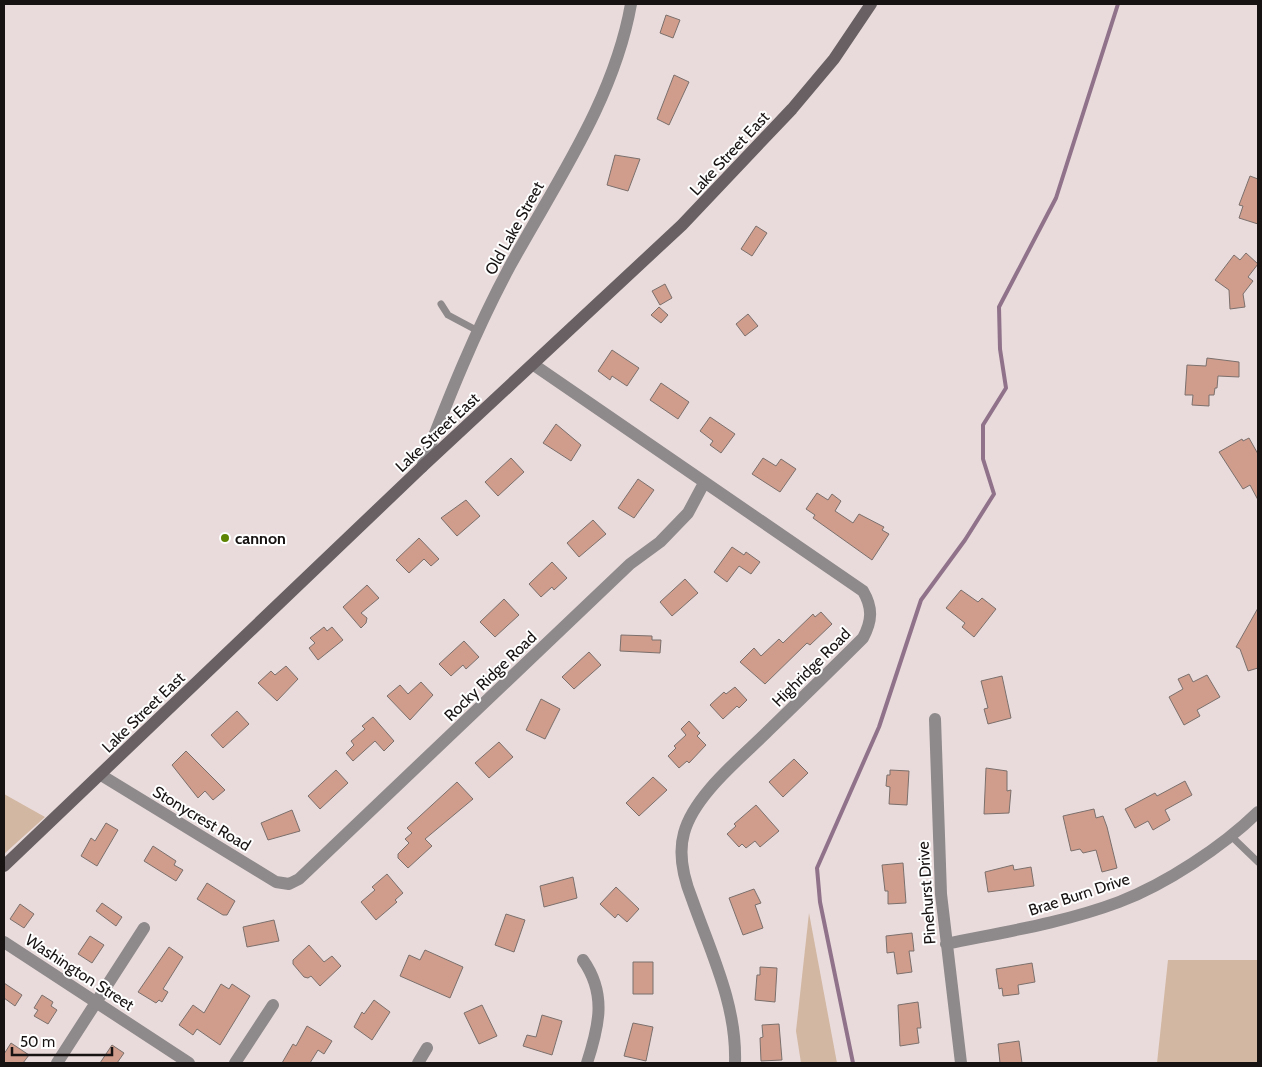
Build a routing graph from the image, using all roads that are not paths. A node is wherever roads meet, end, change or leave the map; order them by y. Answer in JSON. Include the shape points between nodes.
{"nodes":[{"id":1,"x":632,"y":4,"type":"edge"},
{"id":2,"x":872,"y":4,"type":"edge"},
{"id":3,"x":441,"y":304,"type":"dead end"},
{"id":4,"x":478,"y":331,"type":"junction"},
{"id":5,"x":534,"y":365,"type":"junction"},
{"id":6,"x":422,"y":467,"type":"junction"},
{"id":7,"x":704,"y":483,"type":"junction"},
{"id":8,"x":935,"y":718,"type":"dead end"},
{"id":9,"x":101,"y":775,"type":"junction"},
{"id":10,"x":1258,"y":812,"type":"edge"},
{"id":11,"x":1230,"y":835,"type":"junction"},
{"id":12,"x":1258,"y":862,"type":"edge"},
{"id":13,"x":4,"y":866,"type":"edge"},
{"id":14,"x":289,"y":884,"type":"joint"},
{"id":15,"x":144,"y":928,"type":"dead end"},
{"id":16,"x":4,"y":942,"type":"edge"},
{"id":17,"x":946,"y":944,"type":"junction"},
{"id":18,"x":583,"y":960,"type":"dead end"},
{"id":19,"x":98,"y":1001,"type":"junction"},
{"id":20,"x":273,"y":1005,"type":"dead end"},
{"id":21,"x":427,"y":1048,"type":"dead end"},
{"id":22,"x":57,"y":1063,"type":"edge"},
{"id":23,"x":189,"y":1063,"type":"edge"},
{"id":24,"x":236,"y":1063,"type":"edge"},
{"id":25,"x":418,"y":1063,"type":"edge"},
{"id":26,"x":587,"y":1063,"type":"edge"},
{"id":27,"x":735,"y":1063,"type":"edge"},
{"id":28,"x":961,"y":1063,"type":"edge"}],
"edges":[{"from":1,"to":4,"type":"street","name":"Old Lake Street","via":[[609,83]]},
{"from":2,"to":5,"type":"main road","name":"Lake Street East","via":[[834,59],[737,168],[682,225]]},
{"from":3,"to":4,"type":"lane","via":[[448,315]]},
{"from":4,"to":6,"type":"street","name":"Old Lake Street"},
{"from":5,"to":6,"type":"main road","name":"Lake Street East"},
{"from":5,"to":7,"type":"street","name":"Highridge Road"},
{"from":6,"to":9,"type":"main road","name":"Lake Street East"},
{"from":7,"to":14,"type":"street","name":"Rocky Ridge Road","via":[[688,513],[660,542],[630,564],[299,879]]},
{"from":7,"to":27,"type":"street","name":"Highridge Road","via":[[863,591],[871,605],[870,625],[863,638],[713,785],[690,817],[684,832],[683,867],[690,896],[728,1000],[735,1033]]},
{"from":8,"to":17,"type":"street","name":"Pinehurst Drive","via":[[938,842]]},
{"from":9,"to":13,"type":"main road","name":"Lake Street East"},
{"from":9,"to":14,"type":"street","name":"Stonycrest Road","via":[[276,882]]},
{"from":10,"to":11,"type":"street","name":"Brae Burn Drive"},
{"from":11,"to":12,"type":"lane"},
{"from":11,"to":17,"type":"street","name":"Brae Burn Drive","via":[[1166,879],[1119,902],[1052,923]]},
{"from":15,"to":19,"type":"street"},
{"from":16,"to":19,"type":"street","name":"Washington Street"},
{"from":17,"to":28,"type":"street","name":"Pinehurst Drive"},
{"from":18,"to":26,"type":"street","via":[[595,980],[600,1002]]},
{"from":19,"to":22,"type":"street"},
{"from":19,"to":23,"type":"street","name":"Washington Street"},
{"from":20,"to":24,"type":"street"},
{"from":21,"to":25,"type":"street"}]}
